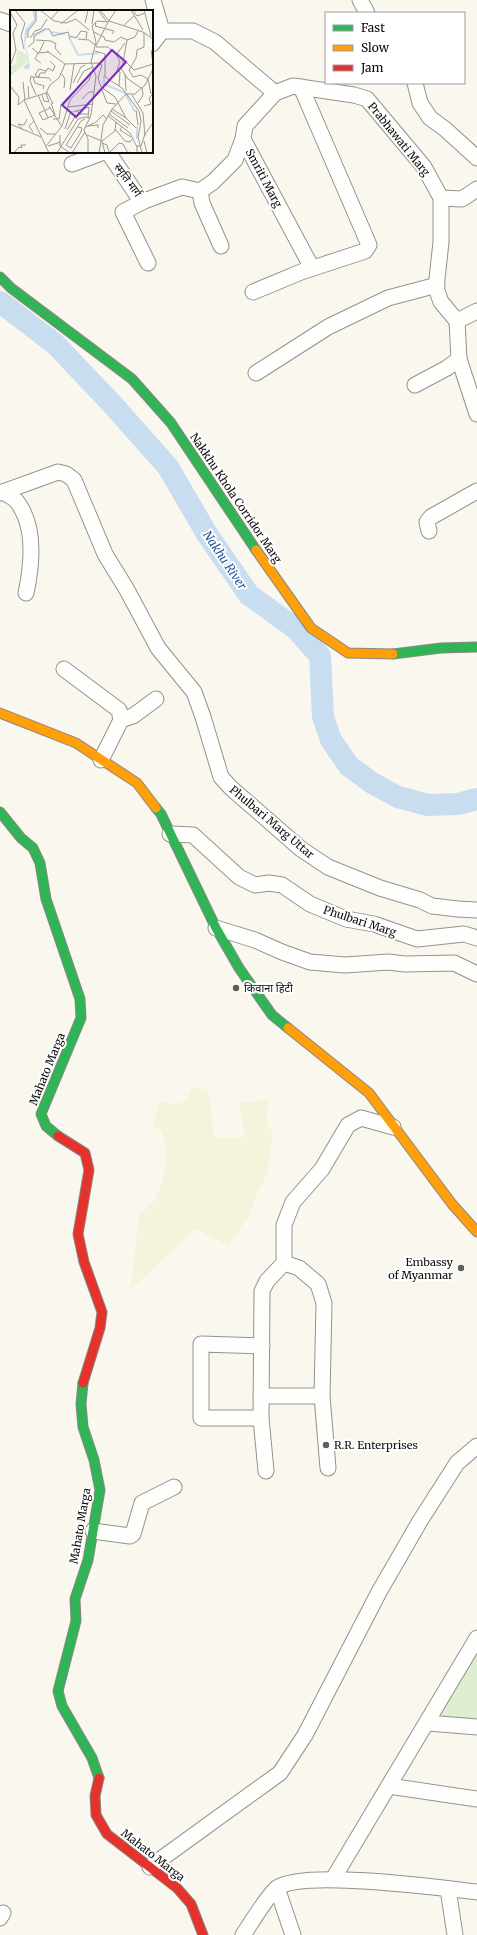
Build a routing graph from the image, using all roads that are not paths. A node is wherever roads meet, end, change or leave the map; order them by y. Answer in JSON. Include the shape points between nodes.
{"nodes":[{"id":1,"x":153,"y":0,"type":"edge"},
{"id":2,"x":360,"y":0,"type":"edge"},
{"id":3,"x":366,"y":12,"type":"edge"},
{"id":4,"x":0,"y":20,"type":"edge"},
{"id":5,"x":10,"y":24,"type":"edge"},
{"id":6,"x":162,"y":31,"type":"junction"},
{"id":7,"x":153,"y":43,"type":"edge"},
{"id":8,"x":415,"y":84,"type":"edge"},
{"id":9,"x":301,"y":87,"type":"junction"},
{"id":10,"x":275,"y":93,"type":"junction"},
{"id":11,"x":243,"y":139,"type":"junction"},
{"id":12,"x":101,"y":153,"type":"edge"},
{"id":13,"x":109,"y":153,"type":"edge"},
{"id":14,"x":477,"y":158,"type":"edge"},
{"id":15,"x":72,"y":164,"type":"dead end"},
{"id":16,"x":477,"y":189,"type":"edge"},
{"id":17,"x":200,"y":191,"type":"junction"},
{"id":18,"x":441,"y":198,"type":"junction"},
{"id":19,"x":144,"y":201,"type":"junction"},
{"id":20,"x":221,"y":246,"type":"dead end"},
{"id":21,"x":148,"y":263,"type":"dead end"},
{"id":22,"x":312,"y":268,"type":"junction"},
{"id":23,"x":0,"y":277,"type":"edge"},
{"id":24,"x":437,"y":285,"type":"junction"},
{"id":25,"x":253,"y":292,"type":"dead end"},
{"id":26,"x":477,"y":311,"type":"edge"},
{"id":27,"x":457,"y":321,"type":"junction"},
{"id":28,"x":459,"y":359,"type":"junction"},
{"id":29,"x":256,"y":373,"type":"dead end"},
{"id":30,"x":415,"y":384,"type":"dead end"},
{"id":31,"x":477,"y":414,"type":"edge"},
{"id":32,"x":477,"y":491,"type":"edge"},
{"id":33,"x":2,"y":493,"type":"edge"},
{"id":34,"x":430,"y":531,"type":"dead end"},
{"id":35,"x":26,"y":593,"type":"dead end"},
{"id":36,"x":477,"y":647,"type":"edge"},
{"id":37,"x":64,"y":669,"type":"dead end"},
{"id":38,"x":156,"y":699,"type":"dead end"},
{"id":39,"x":0,"y":712,"type":"edge"},
{"id":40,"x":121,"y":720,"type":"junction"},
{"id":41,"x":101,"y":760,"type":"junction"},
{"id":42,"x":0,"y":812,"type":"edge"},
{"id":43,"x":170,"y":834,"type":"junction"},
{"id":44,"x":477,"y":910,"type":"edge"},
{"id":45,"x":216,"y":928,"type":"junction"},
{"id":46,"x":477,"y":938,"type":"edge"},
{"id":47,"x":477,"y":974,"type":"edge"},
{"id":48,"x":393,"y":1127,"type":"junction"},
{"id":49,"x":477,"y":1232,"type":"edge"},
{"id":50,"x":284,"y":1263,"type":"junction"},
{"id":51,"x":262,"y":1346,"type":"junction"},
{"id":52,"x":261,"y":1396,"type":"junction"},
{"id":53,"x":322,"y":1396,"type":"junction"},
{"id":54,"x":261,"y":1418,"type":"junction"},
{"id":55,"x":477,"y":1446,"type":"edge"},
{"id":56,"x":328,"y":1468,"type":"dead end"},
{"id":57,"x":266,"y":1471,"type":"dead end"},
{"id":58,"x":174,"y":1487,"type":"dead end"},
{"id":59,"x":93,"y":1531,"type":"junction"},
{"id":60,"x":477,"y":1638,"type":"edge"},
{"id":61,"x":428,"y":1723,"type":"junction"},
{"id":62,"x":477,"y":1727,"type":"edge"},
{"id":63,"x":389,"y":1786,"type":"junction"},
{"id":64,"x":477,"y":1799,"type":"edge"},
{"id":65,"x":150,"y":1867,"type":"junction"},
{"id":66,"x":333,"y":1878,"type":"junction"},
{"id":67,"x":277,"y":1888,"type":"junction"},
{"id":68,"x":448,"y":1889,"type":"junction"},
{"id":69,"x":477,"y":1892,"type":"edge"},
{"id":70,"x":204,"y":1935,"type":"edge"},
{"id":71,"x":243,"y":1935,"type":"edge"},
{"id":72,"x":293,"y":1935,"type":"edge"},
{"id":73,"x":455,"y":1935,"type":"edge"}],
"edges":[{"from":1,"to":6,"type":"street"},
{"from":2,"to":3,"type":"street"},
{"from":4,"to":5,"type":"street"},
{"from":6,"to":7,"type":"street"},
{"from":6,"to":10,"type":"street","via":[[193,31],[216,42]]},
{"from":8,"to":14,"type":"street","via":[[420,103],[430,118]]},
{"from":9,"to":10,"type":"street","name":"Prabhawati Marg","via":[[293,86]]},
{"from":9,"to":18,"type":"street","name":"Prabhawati Marg","via":[[354,95],[367,100],[424,167]]},
{"from":9,"to":22,"type":"street","via":[[368,245],[365,251]]},
{"from":10,"to":11,"type":"street","name":"Smriti Marg","via":[[245,126]]},
{"from":11,"to":17,"type":"street","via":[[235,160]]},
{"from":11,"to":22,"type":"street","name":"Smriti Marg"},
{"from":12,"to":15,"type":"street"},
{"from":13,"to":19,"type":"street","name":"स्मृति मार्ग","via":[[139,198]]},
{"from":16,"to":18,"type":"street","via":[[462,199]]},
{"from":17,"to":19,"type":"street","name":"स्मृति मार्ग","via":[[182,187]]},
{"from":17,"to":20,"type":"street","via":[[202,203]]},
{"from":18,"to":24,"type":"street","name":"Prabhawati Marg","via":[[441,242]]},
{"from":19,"to":21,"type":"street","via":[[123,212]]},
{"from":22,"to":25,"type":"street"},
{"from":23,"to":36,"type":"street","name":"Nakkhu Khola Corridor Marg","via":[[11,288],[132,378],[171,423],[311,628],[348,653],[392,654]]},
{"from":24,"to":27,"type":"street","name":"Prabhawati Marg","via":[[441,302]]},
{"from":24,"to":29,"type":"street","via":[[388,298],[328,327]]},
{"from":26,"to":27,"type":"street"},
{"from":27,"to":28,"type":"street"},
{"from":28,"to":30,"type":"street"},
{"from":28,"to":31,"type":"street"},
{"from":32,"to":34,"type":"street","via":[[431,517],[427,522]]},
{"from":33,"to":35,"type":"street","via":[[18,502],[27,522],[32,552]]},
{"from":33,"to":44,"type":"street","name":"Phulbari Marg Uttar","via":[[58,472],[74,480],[105,554],[158,648],[194,692],[221,777],[231,788],[301,849],[328,867],[432,906]]},
{"from":37,"to":40,"type":"street","via":[[119,710]]},
{"from":38,"to":40,"type":"street","via":[[133,716]]},
{"from":39,"to":41,"type":"street","via":[[76,743]]},
{"from":40,"to":41,"type":"street"},
{"from":41,"to":43,"type":"street","via":[[137,783],[161,814]]},
{"from":42,"to":59,"type":"street","name":"Mahato Marga","via":[[21,838],[33,848],[40,863],[46,898],[80,998],[81,1018],[41,1114],[42,1122],[47,1128],[85,1153],[89,1170],[78,1234],[84,1262],[102,1312],[100,1328],[83,1383],[81,1404],[83,1426],[100,1490]]},
{"from":43,"to":45,"type":"street"},
{"from":43,"to":46,"type":"street","name":"Phulbari Marg","via":[[194,835],[239,877],[255,885],[269,882],[282,885],[310,904],[346,919],[374,924],[417,939],[464,934]]},
{"from":45,"to":47,"type":"street","via":[[310,962],[345,965],[454,962]]},
{"from":45,"to":48,"type":"street","via":[[239,968],[272,1015],[369,1093]]},
{"from":48,"to":49,"type":"street","via":[[452,1204]]},
{"from":48,"to":50,"type":"street","via":[[361,1118],[348,1125],[322,1169],[294,1202],[284,1225]]},
{"from":50,"to":51,"type":"street","via":[[267,1281],[262,1292]]},
{"from":50,"to":53,"type":"street","via":[[299,1268],[318,1284],[324,1303]]},
{"from":51,"to":52,"type":"street"},
{"from":51,"to":54,"type":"street","via":[[201,1344],[201,1418]]},
{"from":52,"to":53,"type":"street"},
{"from":52,"to":54,"type":"street"},
{"from":53,"to":56,"type":"street"},
{"from":54,"to":57,"type":"street"},
{"from":55,"to":65,"type":"street","via":[[457,1463],[420,1521],[379,1592],[305,1735],[280,1773]]},
{"from":58,"to":59,"type":"street","via":[[142,1503],[133,1534],[130,1536]]},
{"from":59,"to":65,"type":"street","name":"Mahato Marga","via":[[88,1560],[75,1599],[76,1622],[58,1691],[62,1706],[92,1758],[99,1778],[95,1796],[96,1816],[108,1834]]},
{"from":60,"to":61,"type":"street"},
{"from":61,"to":62,"type":"street"},
{"from":61,"to":63,"type":"street"},
{"from":63,"to":64,"type":"street"},
{"from":63,"to":66,"type":"street"},
{"from":65,"to":70,"type":"street","name":"Mahato Marga","via":[[177,1888],[191,1904]]},
{"from":66,"to":67,"type":"street","via":[[294,1881]]},
{"from":66,"to":68,"type":"street"},
{"from":67,"to":71,"type":"street"},
{"from":67,"to":72,"type":"street"},
{"from":68,"to":69,"type":"street"},
{"from":68,"to":73,"type":"street"}]}
